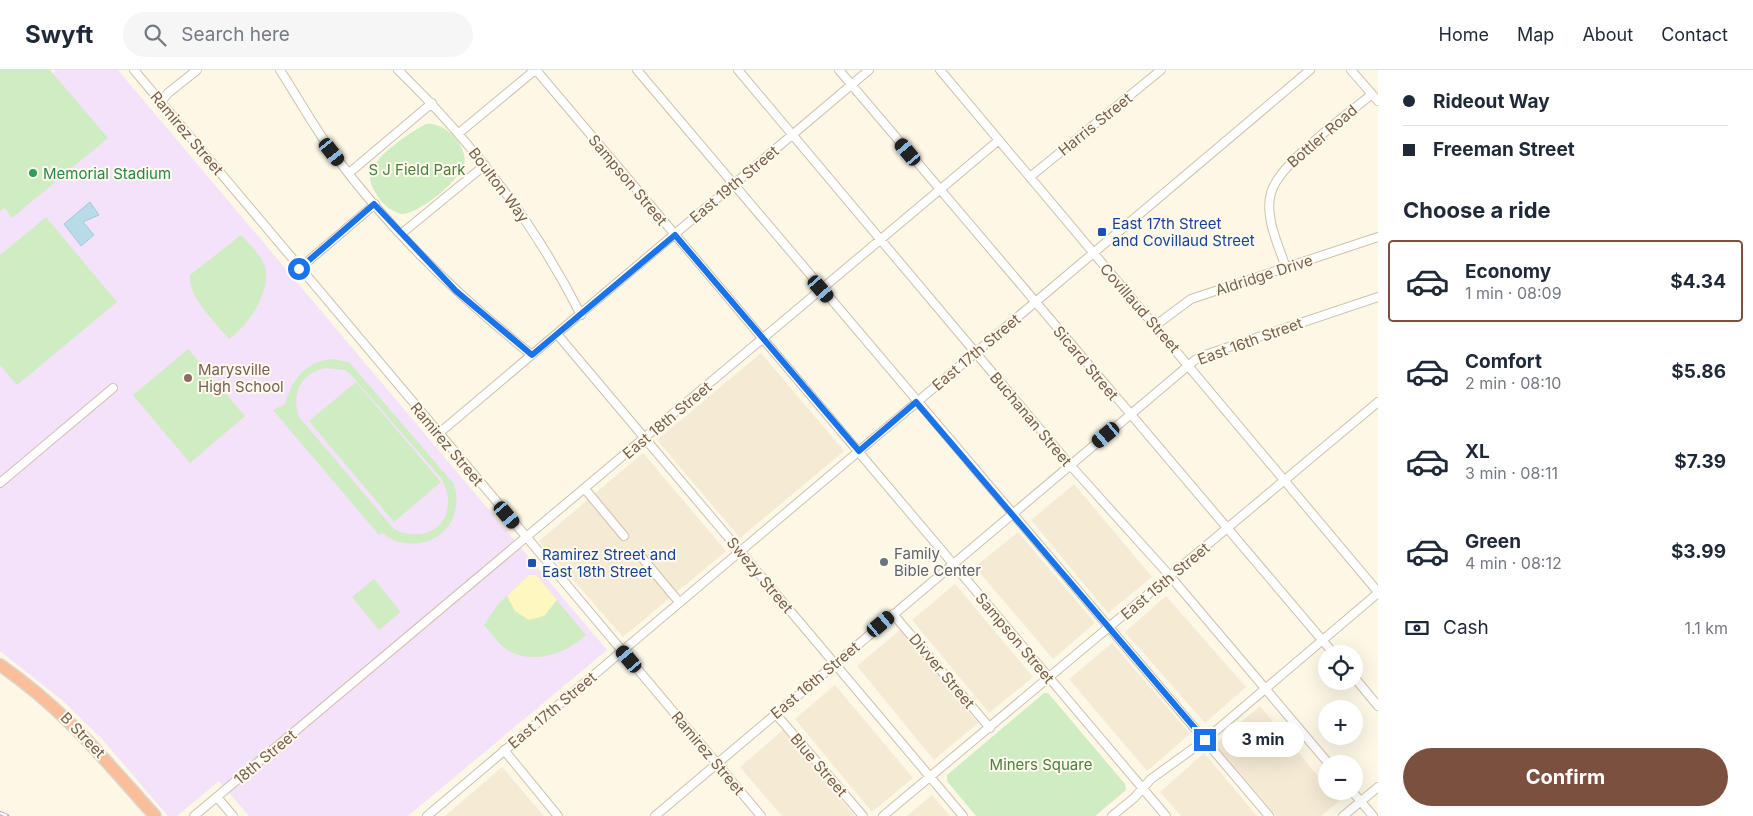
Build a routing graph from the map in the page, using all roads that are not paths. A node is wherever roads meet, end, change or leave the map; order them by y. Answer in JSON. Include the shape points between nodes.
{"nodes":[{"id":1,"x":134,"y":70,"type":"edge"},
{"id":2,"x":197,"y":70,"type":"edge"},
{"id":3,"x":280,"y":70,"type":"edge"},
{"id":4,"x":398,"y":70,"type":"edge"},
{"id":5,"x":535,"y":70,"type":"edge"},
{"id":6,"x":637,"y":70,"type":"edge"},
{"id":7,"x":738,"y":70,"type":"edge"},
{"id":8,"x":839,"y":70,"type":"edge"},
{"id":9,"x":869,"y":70,"type":"edge"},
{"id":10,"x":940,"y":70,"type":"edge"},
{"id":11,"x":1310,"y":70,"type":"edge"},
{"id":12,"x":1351,"y":70,"type":"edge"},
{"id":13,"x":1159,"y":71,"type":"edge"},
{"id":14,"x":851,"y":85,"type":"junction"},
{"id":15,"x":1372,"y":94,"type":"junction"},
{"id":16,"x":1378,"y":101,"type":"edge"},
{"id":17,"x":161,"y":102,"type":"junction"},
{"id":18,"x":432,"y":103,"type":"junction"},
{"id":19,"x":459,"y":133,"type":"junction"},
{"id":20,"x":792,"y":135,"type":"junction"},
{"id":21,"x":999,"y":140,"type":"junction"},
{"id":22,"x":485,"y":165,"type":"junction"},
{"id":23,"x":349,"y":173,"type":"junction"},
{"id":24,"x":1030,"y":177,"type":"junction"},
{"id":25,"x":734,"y":185,"type":"junction"},
{"id":26,"x":939,"y":189,"type":"junction"},
{"id":27,"x":374,"y":204,"type":"junction"},
{"id":28,"x":402,"y":234,"type":"junction"},
{"id":29,"x":675,"y":235,"type":"junction"},
{"id":30,"x":1378,"y":237,"type":"edge"},
{"id":31,"x":880,"y":238,"type":"junction"},
{"id":32,"x":1094,"y":253,"type":"junction"},
{"id":33,"x":1286,"y":268,"type":"junction"},
{"id":34,"x":299,"y":269,"type":"junction"},
{"id":35,"x":821,"y":289,"type":"junction"},
{"id":36,"x":1378,"y":297,"type":"edge"},
{"id":37,"x":1034,"y":302,"type":"junction"},
{"id":38,"x":581,"y":314,"type":"junction"},
{"id":39,"x":1156,"y":325,"type":"junction"},
{"id":40,"x":557,"y":334,"type":"junction"},
{"id":41,"x":762,"y":339,"type":"junction"},
{"id":42,"x":975,"y":352,"type":"junction"},
{"id":43,"x":532,"y":355,"type":"junction"},
{"id":44,"x":1189,"y":365,"type":"junction"},
{"id":45,"x":113,"y":388,"type":"dead end"},
{"id":46,"x":916,"y":402,"type":"junction"},
{"id":47,"x":1378,"y":402,"type":"edge"},
{"id":48,"x":1130,"y":415,"type":"junction"},
{"id":49,"x":438,"y":434,"type":"junction"},
{"id":50,"x":644,"y":439,"type":"junction"},
{"id":51,"x":859,"y":451,"type":"junction"},
{"id":52,"x":1070,"y":465,"type":"junction"},
{"id":53,"x":1283,"y":480,"type":"junction"},
{"id":54,"x":0,"y":483,"type":"edge"},
{"id":55,"x":585,"y":489,"type":"junction"},
{"id":56,"x":1012,"y":514,"type":"junction"},
{"id":57,"x":1228,"y":528,"type":"junction"},
{"id":58,"x":624,"y":536,"type":"dead end"},
{"id":59,"x":526,"y":538,"type":"junction"},
{"id":60,"x":740,"y":552,"type":"junction"},
{"id":61,"x":639,"y":554,"type":"dead end"},
{"id":62,"x":952,"y":564,"type":"junction"},
{"id":63,"x":1170,"y":576,"type":"junction"},
{"id":64,"x":1378,"y":593,"type":"edge"},
{"id":65,"x":679,"y":602,"type":"junction"},
{"id":66,"x":893,"y":614,"type":"junction"},
{"id":67,"x":1110,"y":627,"type":"junction"},
{"id":68,"x":1323,"y":640,"type":"junction"},
{"id":69,"x":1327,"y":645,"type":"edge"},
{"id":70,"x":622,"y":650,"type":"junction"},
{"id":71,"x":834,"y":663,"type":"junction"},
{"id":72,"x":0,"y":665,"type":"edge"},
{"id":73,"x":1048,"y":676,"type":"junction"},
{"id":74,"x":1363,"y":688,"type":"edge"},
{"id":75,"x":1265,"y":689,"type":"junction"},
{"id":76,"x":335,"y":699,"type":"joint"},
{"id":77,"x":1378,"y":706,"type":"edge"},
{"id":78,"x":775,"y":713,"type":"junction"},
{"id":79,"x":990,"y":728,"type":"junction"},
{"id":80,"x":1205,"y":740,"type":"junction"},
{"id":81,"x":504,"y":750,"type":"junction"},
{"id":82,"x":1321,"y":755,"type":"edge"},
{"id":83,"x":717,"y":764,"type":"junction"},
{"id":84,"x":931,"y":777,"type":"junction"},
{"id":85,"x":1378,"y":787,"type":"edge"},
{"id":86,"x":1142,"y":789,"type":"junction"},
{"id":87,"x":217,"y":797,"type":"junction"},
{"id":88,"x":1360,"y":801,"type":"junction"},
{"id":89,"x":155,"y":816,"type":"edge"},
{"id":90,"x":194,"y":816,"type":"edge"},
{"id":91,"x":233,"y":816,"type":"edge"},
{"id":92,"x":427,"y":816,"type":"edge"},
{"id":93,"x":558,"y":816,"type":"edge"},
{"id":94,"x":655,"y":816,"type":"edge"},
{"id":95,"x":761,"y":816,"type":"edge"},
{"id":96,"x":863,"y":816,"type":"edge"},
{"id":97,"x":883,"y":816,"type":"edge"},
{"id":98,"x":963,"y":816,"type":"edge"},
{"id":99,"x":1112,"y":816,"type":"edge"},
{"id":100,"x":1166,"y":816,"type":"edge"},
{"id":101,"x":1269,"y":816,"type":"edge"},
{"id":102,"x":1343,"y":816,"type":"edge"},
{"id":103,"x":1372,"y":816,"type":"edge"}],
"edges":[{"from":1,"to":17,"type":"street","name":"Ramirez Street"},
{"from":2,"to":17,"type":"street"},
{"from":3,"to":23,"type":"street"},
{"from":4,"to":18,"type":"street","name":"Boulton Way"},
{"from":5,"to":19,"type":"street"},
{"from":5,"to":29,"type":"street","name":"Sampson Street"},
{"from":6,"to":25,"type":"street"},
{"from":7,"to":20,"type":"street","name":"Buchanan Street"},
{"from":8,"to":14,"type":"street","name":"Sicard Street"},
{"from":9,"to":14,"type":"street","name":"East 19th Street"},
{"from":10,"to":21,"type":"street","name":"Covillaud Street"},
{"from":11,"to":32,"type":"street","name":"East 17th Street"},
{"from":12,"to":15,"type":"street"},
{"from":13,"to":24,"type":"street","name":"Harris Street"},
{"from":14,"to":20,"type":"street","name":"East 19th Street"},
{"from":14,"to":26,"type":"street","name":"Sicard Street"},
{"from":15,"to":16,"type":"street"},
{"from":15,"to":33,"type":"street","name":"Bottler Road","via":[[1286,166],[1270,193],[1270,218]]},
{"from":17,"to":34,"type":"street","name":"Ramirez Street"},
{"from":18,"to":19,"type":"street","name":"Boulton Way"},
{"from":18,"to":23,"type":"street"},
{"from":19,"to":22,"type":"street","name":"Boulton Way"},
{"from":20,"to":25,"type":"street","name":"East 19th Street"},
{"from":20,"to":31,"type":"street","name":"Buchanan Street"},
{"from":21,"to":24,"type":"street","name":"Covillaud Street"},
{"from":21,"to":26,"type":"street","name":"East 18th Street"},
{"from":22,"to":28,"type":"street"},
{"from":22,"to":38,"type":"street","name":"Boulton Way","via":[[534,232]]},
{"from":23,"to":27,"type":"street"},
{"from":24,"to":32,"type":"street","name":"Covillaud Street"},
{"from":25,"to":29,"type":"street","name":"East 19th Street"},
{"from":25,"to":35,"type":"street"},
{"from":26,"to":31,"type":"street","name":"East 18th Street"},
{"from":26,"to":37,"type":"street","name":"Sicard Street"},
{"from":27,"to":28,"type":"street"},
{"from":27,"to":34,"type":"street"},
{"from":28,"to":43,"type":"street","via":[[467,301]]},
{"from":29,"to":38,"type":"street","name":"East 19th Street"},
{"from":29,"to":41,"type":"street","name":"Sampson Street"},
{"from":30,"to":33,"type":"street","name":"Aldridge Drive"},
{"from":31,"to":35,"type":"street","name":"East 18th Street"},
{"from":31,"to":42,"type":"street","name":"Buchanan Street"},
{"from":32,"to":37,"type":"street","name":"East 17th Street"},
{"from":32,"to":39,"type":"street","name":"Covillaud Street"},
{"from":33,"to":39,"type":"street","name":"Aldridge Drive","via":[[1191,299]]},
{"from":34,"to":49,"type":"street","name":"Ramirez Street"},
{"from":35,"to":41,"type":"street","name":"East 18th Street"},
{"from":35,"to":46,"type":"street"},
{"from":36,"to":44,"type":"street","name":"East 16th Street","via":[[1202,356]]},
{"from":37,"to":42,"type":"street","name":"East 17th Street"},
{"from":37,"to":48,"type":"street","name":"Sicard Street"},
{"from":38,"to":40,"type":"street","name":"East 19th Street"},
{"from":39,"to":44,"type":"street","name":"Covillaud Street"},
{"from":40,"to":43,"type":"street","name":"East 19th Street"},
{"from":40,"to":50,"type":"street","name":"Swezy Street"},
{"from":41,"to":50,"type":"street","name":"East 18th Street"},
{"from":41,"to":51,"type":"street","name":"Sampson Street"},
{"from":42,"to":46,"type":"street","name":"East 17th Street"},
{"from":42,"to":52,"type":"street","name":"Buchanan Street"},
{"from":43,"to":49,"type":"street","name":"East 19th Street"},
{"from":44,"to":48,"type":"street","name":"East 16th Street"},
{"from":44,"to":53,"type":"street","name":"Covillaud Street"},
{"from":45,"to":54,"type":"street"},
{"from":46,"to":51,"type":"street","name":"East 17th Street"},
{"from":46,"to":56,"type":"street"},
{"from":47,"to":53,"type":"street","name":"East 15th Street"},
{"from":48,"to":52,"type":"street","name":"East 16th Street"},
{"from":48,"to":57,"type":"street","name":"Sicard Street"},
{"from":49,"to":59,"type":"street","name":"Ramirez Street"},
{"from":50,"to":55,"type":"street","name":"East 18th Street"},
{"from":50,"to":60,"type":"street","name":"Swezy Street"},
{"from":51,"to":60,"type":"street","name":"East 17th Street"},
{"from":51,"to":62,"type":"street","name":"Sampson Street"},
{"from":52,"to":56,"type":"street","name":"East 16th Street"},
{"from":52,"to":63,"type":"street","name":"Buchanan Street"},
{"from":53,"to":57,"type":"street","name":"East 15th Street"},
{"from":53,"to":64,"type":"street","name":"Covillaud Street"},
{"from":55,"to":58,"type":"street"},
{"from":55,"to":59,"type":"street","name":"East 18th Street"},
{"from":56,"to":62,"type":"street","name":"East 16th Street"},
{"from":56,"to":67,"type":"street"},
{"from":57,"to":63,"type":"street","name":"East 15th Street"},
{"from":57,"to":68,"type":"street","name":"Sicard Street"},
{"from":59,"to":70,"type":"street","name":"Ramirez Street"},
{"from":59,"to":76,"type":"street","name":"East 18th Street"},
{"from":60,"to":65,"type":"street","name":"East 17th Street"},
{"from":60,"to":71,"type":"street","name":"Swezy Street"},
{"from":61,"to":65,"type":"street"},
{"from":62,"to":66,"type":"street","name":"East 16th Street"},
{"from":62,"to":73,"type":"street","name":"Sampson Street"},
{"from":63,"to":67,"type":"street","name":"East 15th Street"},
{"from":63,"to":75,"type":"street","name":"Buchanan Street"},
{"from":64,"to":68,"type":"street"},
{"from":65,"to":70,"type":"street","name":"East 17th Street"},
{"from":66,"to":71,"type":"street","name":"East 16th Street"},
{"from":66,"to":79,"type":"street","name":"Divver Street"},
{"from":67,"to":73,"type":"street","name":"East 15th Street"},
{"from":67,"to":80,"type":"street"},
{"from":68,"to":69,"type":"street","name":"Sicard Street"},
{"from":68,"to":75,"type":"street"},
{"from":70,"to":81,"type":"street","name":"East 17th Street"},
{"from":70,"to":83,"type":"street","name":"Ramirez Street"},
{"from":71,"to":78,"type":"street","name":"East 16th Street"},
{"from":71,"to":84,"type":"street","name":"Swezy Street"},
{"from":72,"to":89,"type":"highway","name":"B Street","via":[[74,724]]},
{"from":73,"to":79,"type":"street","name":"East 15th Street"},
{"from":73,"to":86,"type":"street","name":"Sampson Street"},
{"from":74,"to":77,"type":"street"},
{"from":75,"to":80,"type":"street"},
{"from":75,"to":82,"type":"street","name":"Buchanan Street"},
{"from":76,"to":87,"type":"street","name":"18th Street"},
{"from":78,"to":83,"type":"street","name":"East 16th Street"},
{"from":78,"to":96,"type":"street","name":"Blue Street"},
{"from":79,"to":84,"type":"street","name":"East 15th Street"},
{"from":80,"to":86,"type":"street"},
{"from":80,"to":101,"type":"street"},
{"from":81,"to":92,"type":"street","name":"East 17th Street"},
{"from":81,"to":93,"type":"street"},
{"from":83,"to":94,"type":"street","name":"East 16th Street"},
{"from":83,"to":95,"type":"street","name":"Ramirez Street"},
{"from":84,"to":97,"type":"street","name":"East 15th Street"},
{"from":84,"to":98,"type":"street","name":"Swezy Street"},
{"from":85,"to":88,"type":"street"},
{"from":86,"to":99,"type":"street"},
{"from":86,"to":100,"type":"street","name":"Sampson Street"},
{"from":87,"to":90,"type":"street","name":"18th Street"},
{"from":87,"to":91,"type":"street"},
{"from":88,"to":102,"type":"street"},
{"from":88,"to":103,"type":"street"}]}
